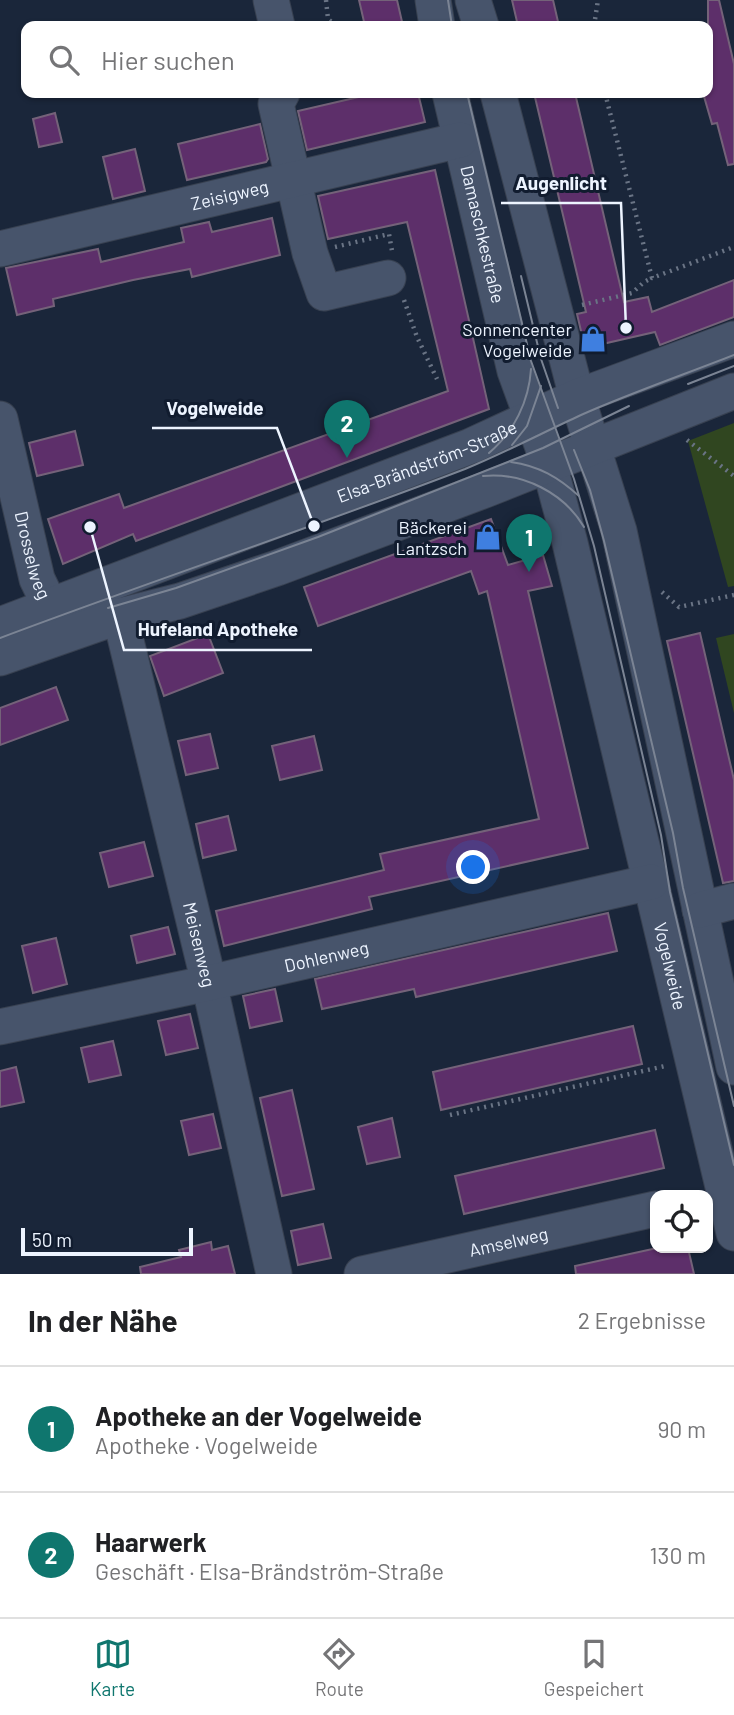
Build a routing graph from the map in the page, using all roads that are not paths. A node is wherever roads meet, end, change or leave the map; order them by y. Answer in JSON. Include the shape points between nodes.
{"nodes":[{"id":1,"x":271,"y":0,"type":"edge"},
{"id":2,"x":433,"y":0,"type":"edge"},
{"id":3,"x":473,"y":0,"type":"edge"},
{"id":4,"x":276,"y":21,"type":"edge"},
{"id":5,"x":436,"y":21,"type":"edge"},
{"id":6,"x":479,"y":21,"type":"edge"},
{"id":7,"x":279,"y":98,"type":"edge"},
{"id":8,"x":451,"y":98,"type":"edge"},
{"id":9,"x":499,"y":98,"type":"edge"},
{"id":10,"x":460,"y":140,"type":"junction"},
{"id":11,"x":293,"y":180,"type":"junction"},
{"id":12,"x":0,"y":249,"type":"edge"},
{"id":13,"x":388,"y":278,"type":"dead end"},
{"id":14,"x":734,"y":339,"type":"edge"},
{"id":15,"x":734,"y":391,"type":"edge"},
{"id":16,"x":577,"y":397,"type":"junction"},
{"id":17,"x":530,"y":417,"type":"junction"},
{"id":18,"x":0,"y":419,"type":"edge"},
{"id":19,"x":594,"y":446,"type":"junction"},
{"id":20,"x":549,"y":464,"type":"junction"},
{"id":21,"x":50,"y":606,"type":"junction"},
{"id":22,"x":120,"y":616,"type":"junction"},
{"id":23,"x":0,"y":625,"type":"edge"},
{"id":24,"x":0,"y":658,"type":"edge"},
{"id":25,"x":651,"y":882,"type":"junction"},
{"id":26,"x":734,"y":901,"type":"edge"},
{"id":27,"x":700,"y":910,"type":"junction"},
{"id":28,"x":209,"y":983,"type":"junction"},
{"id":29,"x":0,"y":1027,"type":"edge"},
{"id":30,"x":734,"y":1067,"type":"edge"},
{"id":31,"x":716,"y":1196,"type":"edge"},
{"id":32,"x":650,"y":1210,"type":"edge"},
{"id":33,"x":734,"y":1233,"type":"edge"},
{"id":34,"x":274,"y":1274,"type":"edge"},
{"id":35,"x":362,"y":1274,"type":"edge"}],
"edges":[{"from":1,"to":4,"type":"street"},
{"from":2,"to":5,"type":"street"},
{"from":3,"to":6,"type":"street"},
{"from":7,"to":11,"type":"street","via":[[276,104]]},
{"from":8,"to":10,"type":"street","name":"Damaschkestraße"},
{"from":9,"to":16,"type":"street"},
{"from":10,"to":11,"type":"street","name":"Zeisigweg"},
{"from":10,"to":17,"type":"street","name":"Damaschkestraße"},
{"from":11,"to":12,"type":"street","name":"Zeisigweg"},
{"from":11,"to":13,"type":"street","via":[[324,293]]},
{"from":14,"to":16,"type":"street","name":"Elsa-Brändström-Straße"},
{"from":15,"to":19,"type":"street"},
{"from":16,"to":17,"type":"street","name":"Elsa-Brändström-Straße"},
{"from":16,"to":19,"type":"street"},
{"from":17,"to":20,"type":"street","name":"Vogelweide"},
{"from":17,"to":21,"type":"street","name":"Elsa-Brändström-Straße","via":[[471,446]]},
{"from":18,"to":21,"type":"street","name":"Drosselweg","via":[[37,579]]},
{"from":19,"to":20,"type":"street"},
{"from":19,"to":27,"type":"street","via":[[619,531]]},
{"from":20,"to":22,"type":"street","via":[[278,568]]},
{"from":20,"to":25,"type":"street","name":"Vogelweide"},
{"from":21,"to":23,"type":"street","name":"Elsa-Brändström-Straße"},
{"from":22,"to":24,"type":"street"},
{"from":22,"to":28,"type":"street","name":"Meisenweg"},
{"from":25,"to":28,"type":"street","name":"Dohlenweg"},
{"from":25,"to":31,"type":"street","name":"Vogelweide","via":[[694,1060]]},
{"from":26,"to":27,"type":"street"},
{"from":27,"to":30,"type":"street"},
{"from":28,"to":29,"type":"street","name":"Dohlenweg"},
{"from":28,"to":34,"type":"street","name":"Meisenweg"},
{"from":31,"to":33,"type":"street","name":"Vogelweide"},
{"from":32,"to":35,"type":"street","name":"Amselweg"}]}
